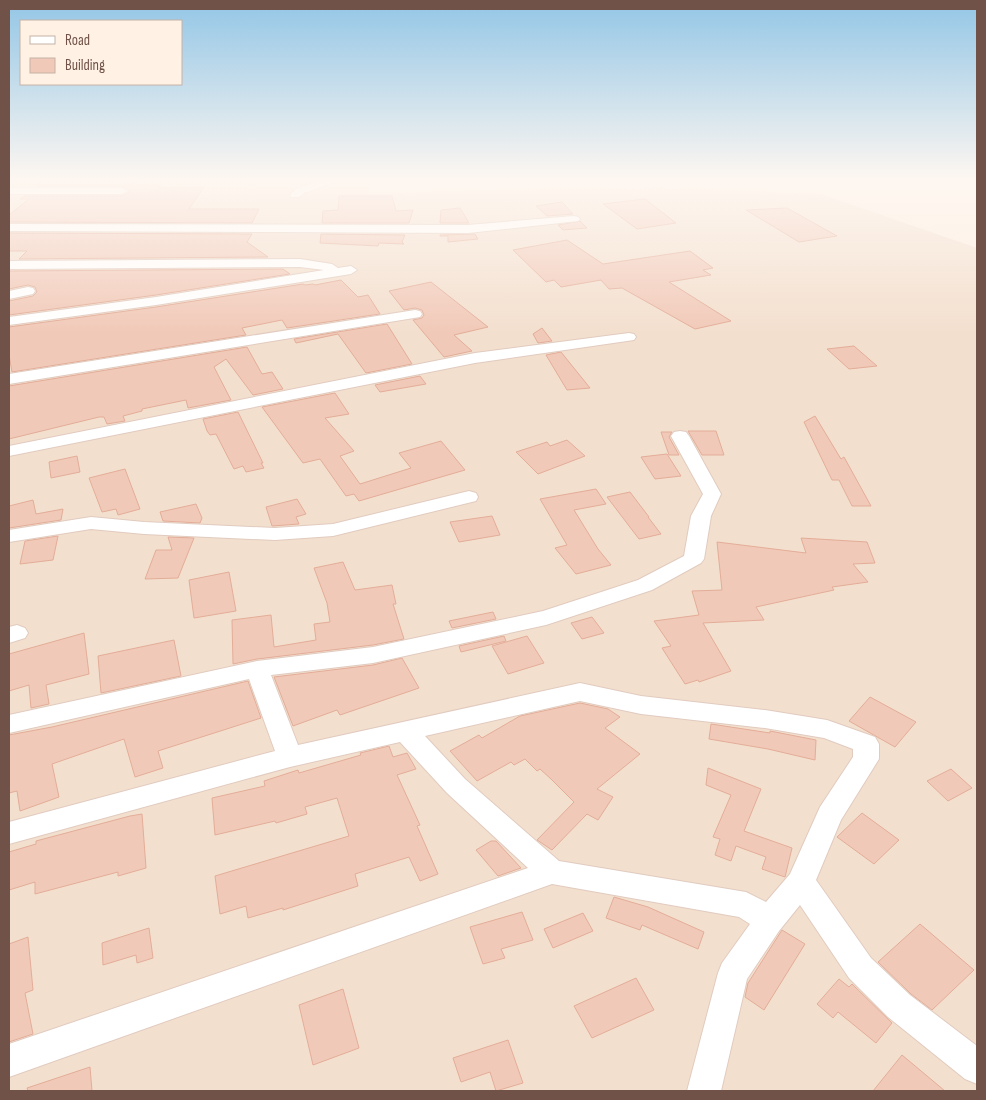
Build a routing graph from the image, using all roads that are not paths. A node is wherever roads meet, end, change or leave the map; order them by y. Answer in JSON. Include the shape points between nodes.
{"nodes":[{"id":1,"x":9,"y":265,"type":"edge"},
{"id":2,"x":28,"y":291,"type":"dead end"},
{"id":3,"x":9,"y":295,"type":"edge"},
{"id":4,"x":416,"y":314,"type":"dead end"},
{"id":5,"x":9,"y":320,"type":"edge"},
{"id":6,"x":630,"y":337,"type":"dead end"},
{"id":7,"x":9,"y":379,"type":"edge"},
{"id":8,"x":680,"y":436,"type":"dead end"},
{"id":9,"x":9,"y":451,"type":"edge"},
{"id":10,"x":469,"y":498,"type":"dead end"},
{"id":11,"x":9,"y":536,"type":"edge"},
{"id":12,"x":257,"y":669,"type":"junction"},
{"id":13,"x":9,"y":724,"type":"edge"},
{"id":14,"x":404,"y":730,"type":"junction"},
{"id":15,"x":290,"y":757,"type":"junction"},
{"id":16,"x":9,"y":833,"type":"edge"},
{"id":17,"x":552,"y":872,"type":"junction"},
{"id":18,"x":801,"y":882,"type":"junction"},
{"id":19,"x":769,"y":921,"type":"junction"},
{"id":20,"x":9,"y":1061,"type":"edge"},
{"id":21,"x":977,"y":1067,"type":"edge"},
{"id":22,"x":704,"y":1091,"type":"edge"}],
"edges":[{"from":1,"to":5,"type":"street","via":[[300,263],[351,270],[166,300]]},
{"from":2,"to":3,"type":"street"},
{"from":4,"to":7,"type":"street"},
{"from":6,"to":9,"type":"street","via":[[475,358]]},
{"from":8,"to":12,"type":"street","via":[[712,494],[701,516],[694,559],[645,585],[546,618],[374,655]]},
{"from":10,"to":11,"type":"street","via":[[333,530],[275,534],[210,532],[91,522]]},
{"from":12,"to":13,"type":"street"},
{"from":12,"to":15,"type":"street"},
{"from":14,"to":15,"type":"street"},
{"from":14,"to":17,"type":"street","via":[[456,786]]},
{"from":14,"to":18,"type":"street","via":[[580,692],[641,705],[827,729],[866,744],[866,759],[829,815]]},
{"from":15,"to":16,"type":"street"},
{"from":17,"to":19,"type":"street","via":[[746,905]]},
{"from":17,"to":20,"type":"street"},
{"from":18,"to":19,"type":"street"},
{"from":18,"to":21,"type":"street","via":[[860,968],[899,1006]]},
{"from":19,"to":22,"type":"street","via":[[733,973]]}]}
